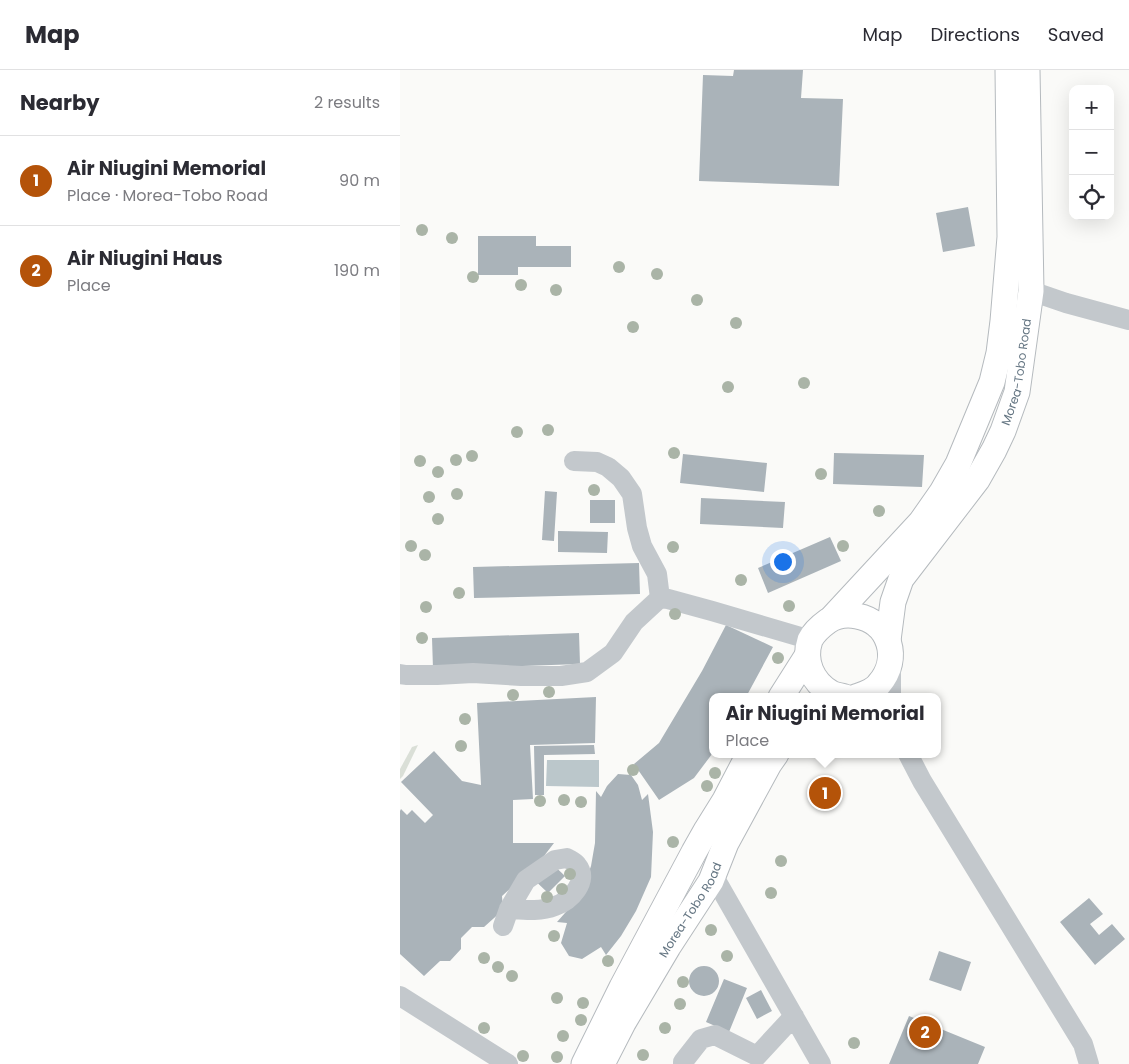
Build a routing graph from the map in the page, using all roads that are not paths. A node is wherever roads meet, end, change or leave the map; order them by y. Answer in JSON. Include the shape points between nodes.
{"nodes":[{"id":1,"x":1008,"y":70,"type":"edge"},
{"id":2,"x":1027,"y":70,"type":"edge"},
{"id":3,"x":1031,"y":291,"type":"junction"},
{"id":4,"x":1129,"y":320,"type":"edge"},
{"id":5,"x":574,"y":461,"type":"dead end"},
{"id":6,"x":660,"y":598,"type":"junction"},
{"id":7,"x":833,"y":617,"type":"junction"},
{"id":8,"x":809,"y":648,"type":"junction"},
{"id":9,"x":890,"y":648,"type":"junction"},
{"id":10,"x":400,"y":674,"type":"edge"},
{"id":11,"x":783,"y":693,"type":"edge"},
{"id":12,"x":831,"y":693,"type":"edge"},
{"id":13,"x":863,"y":693,"type":"edge"},
{"id":14,"x":892,"y":693,"type":"edge"},
{"id":15,"x":746,"y":758,"type":"edge"},
{"id":16,"x":773,"y":758,"type":"edge"},
{"id":17,"x":910,"y":758,"type":"edge"},
{"id":18,"x":713,"y":875,"type":"junction"},
{"id":19,"x":400,"y":996,"type":"edge"},
{"id":20,"x":794,"y":1016,"type":"junction"},
{"id":21,"x":485,"y":1058,"type":"edge"},
{"id":22,"x":756,"y":1060,"type":"edge"},
{"id":23,"x":508,"y":1064,"type":"edge"},
{"id":24,"x":584,"y":1064,"type":"edge"},
{"id":25,"x":602,"y":1064,"type":"edge"},
{"id":26,"x":683,"y":1064,"type":"edge"},
{"id":27,"x":821,"y":1064,"type":"edge"},
{"id":28,"x":1089,"y":1064,"type":"edge"}],
"edges":[{"from":1,"to":7,"type":"main road","name":"Morea-Tobo Road","via":[[1010,237],[1003,322],[992,382],[958,464],[942,492],[921,522]]},
{"from":2,"to":3,"type":"main road","name":"Morea-Tobo Road"},
{"from":3,"to":4,"type":"street"},
{"from":3,"to":9,"type":"main road","name":"Morea-Tobo Road","via":[[1016,392],[1003,431],[978,480],[901,580],[893,602]]},
{"from":5,"to":6,"type":"street","via":[[598,462],[608,467],[632,494],[637,528],[642,546],[657,574]]},
{"from":6,"to":8,"type":"street","via":[[712,611]]},
{"from":6,"to":10,"type":"street","via":[[634,622],[613,653],[587,672],[561,676]]},
{"from":7,"to":8,"type":"main road","via":[[820,626]]},
{"from":7,"to":9,"type":"main road","via":[[849,614],[865,617],[879,626]]},
{"from":8,"to":11,"type":"main road"},
{"from":8,"to":12,"type":"main road","via":[[810,672],[819,685]]},
{"from":9,"to":13,"type":"main road","via":[[888,672],[878,685]]},
{"from":9,"to":14,"type":"street"},
{"from":15,"to":24,"type":"main road","name":"Morea-Tobo Road"},
{"from":16,"to":18,"type":"main road","name":"Morea-Tobo Road","via":[[726,843]]},
{"from":17,"to":28,"type":"street","via":[[1083,1044]]},
{"from":18,"to":20,"type":"street"},
{"from":18,"to":25,"type":"main road","name":"Morea-Tobo Road"},
{"from":19,"to":21,"type":"street"},
{"from":20,"to":22,"type":"street"},
{"from":20,"to":27,"type":"street"},
{"from":21,"to":23,"type":"street"},
{"from":22,"to":26,"type":"street","via":[[714,1035],[701,1039]]}]}
